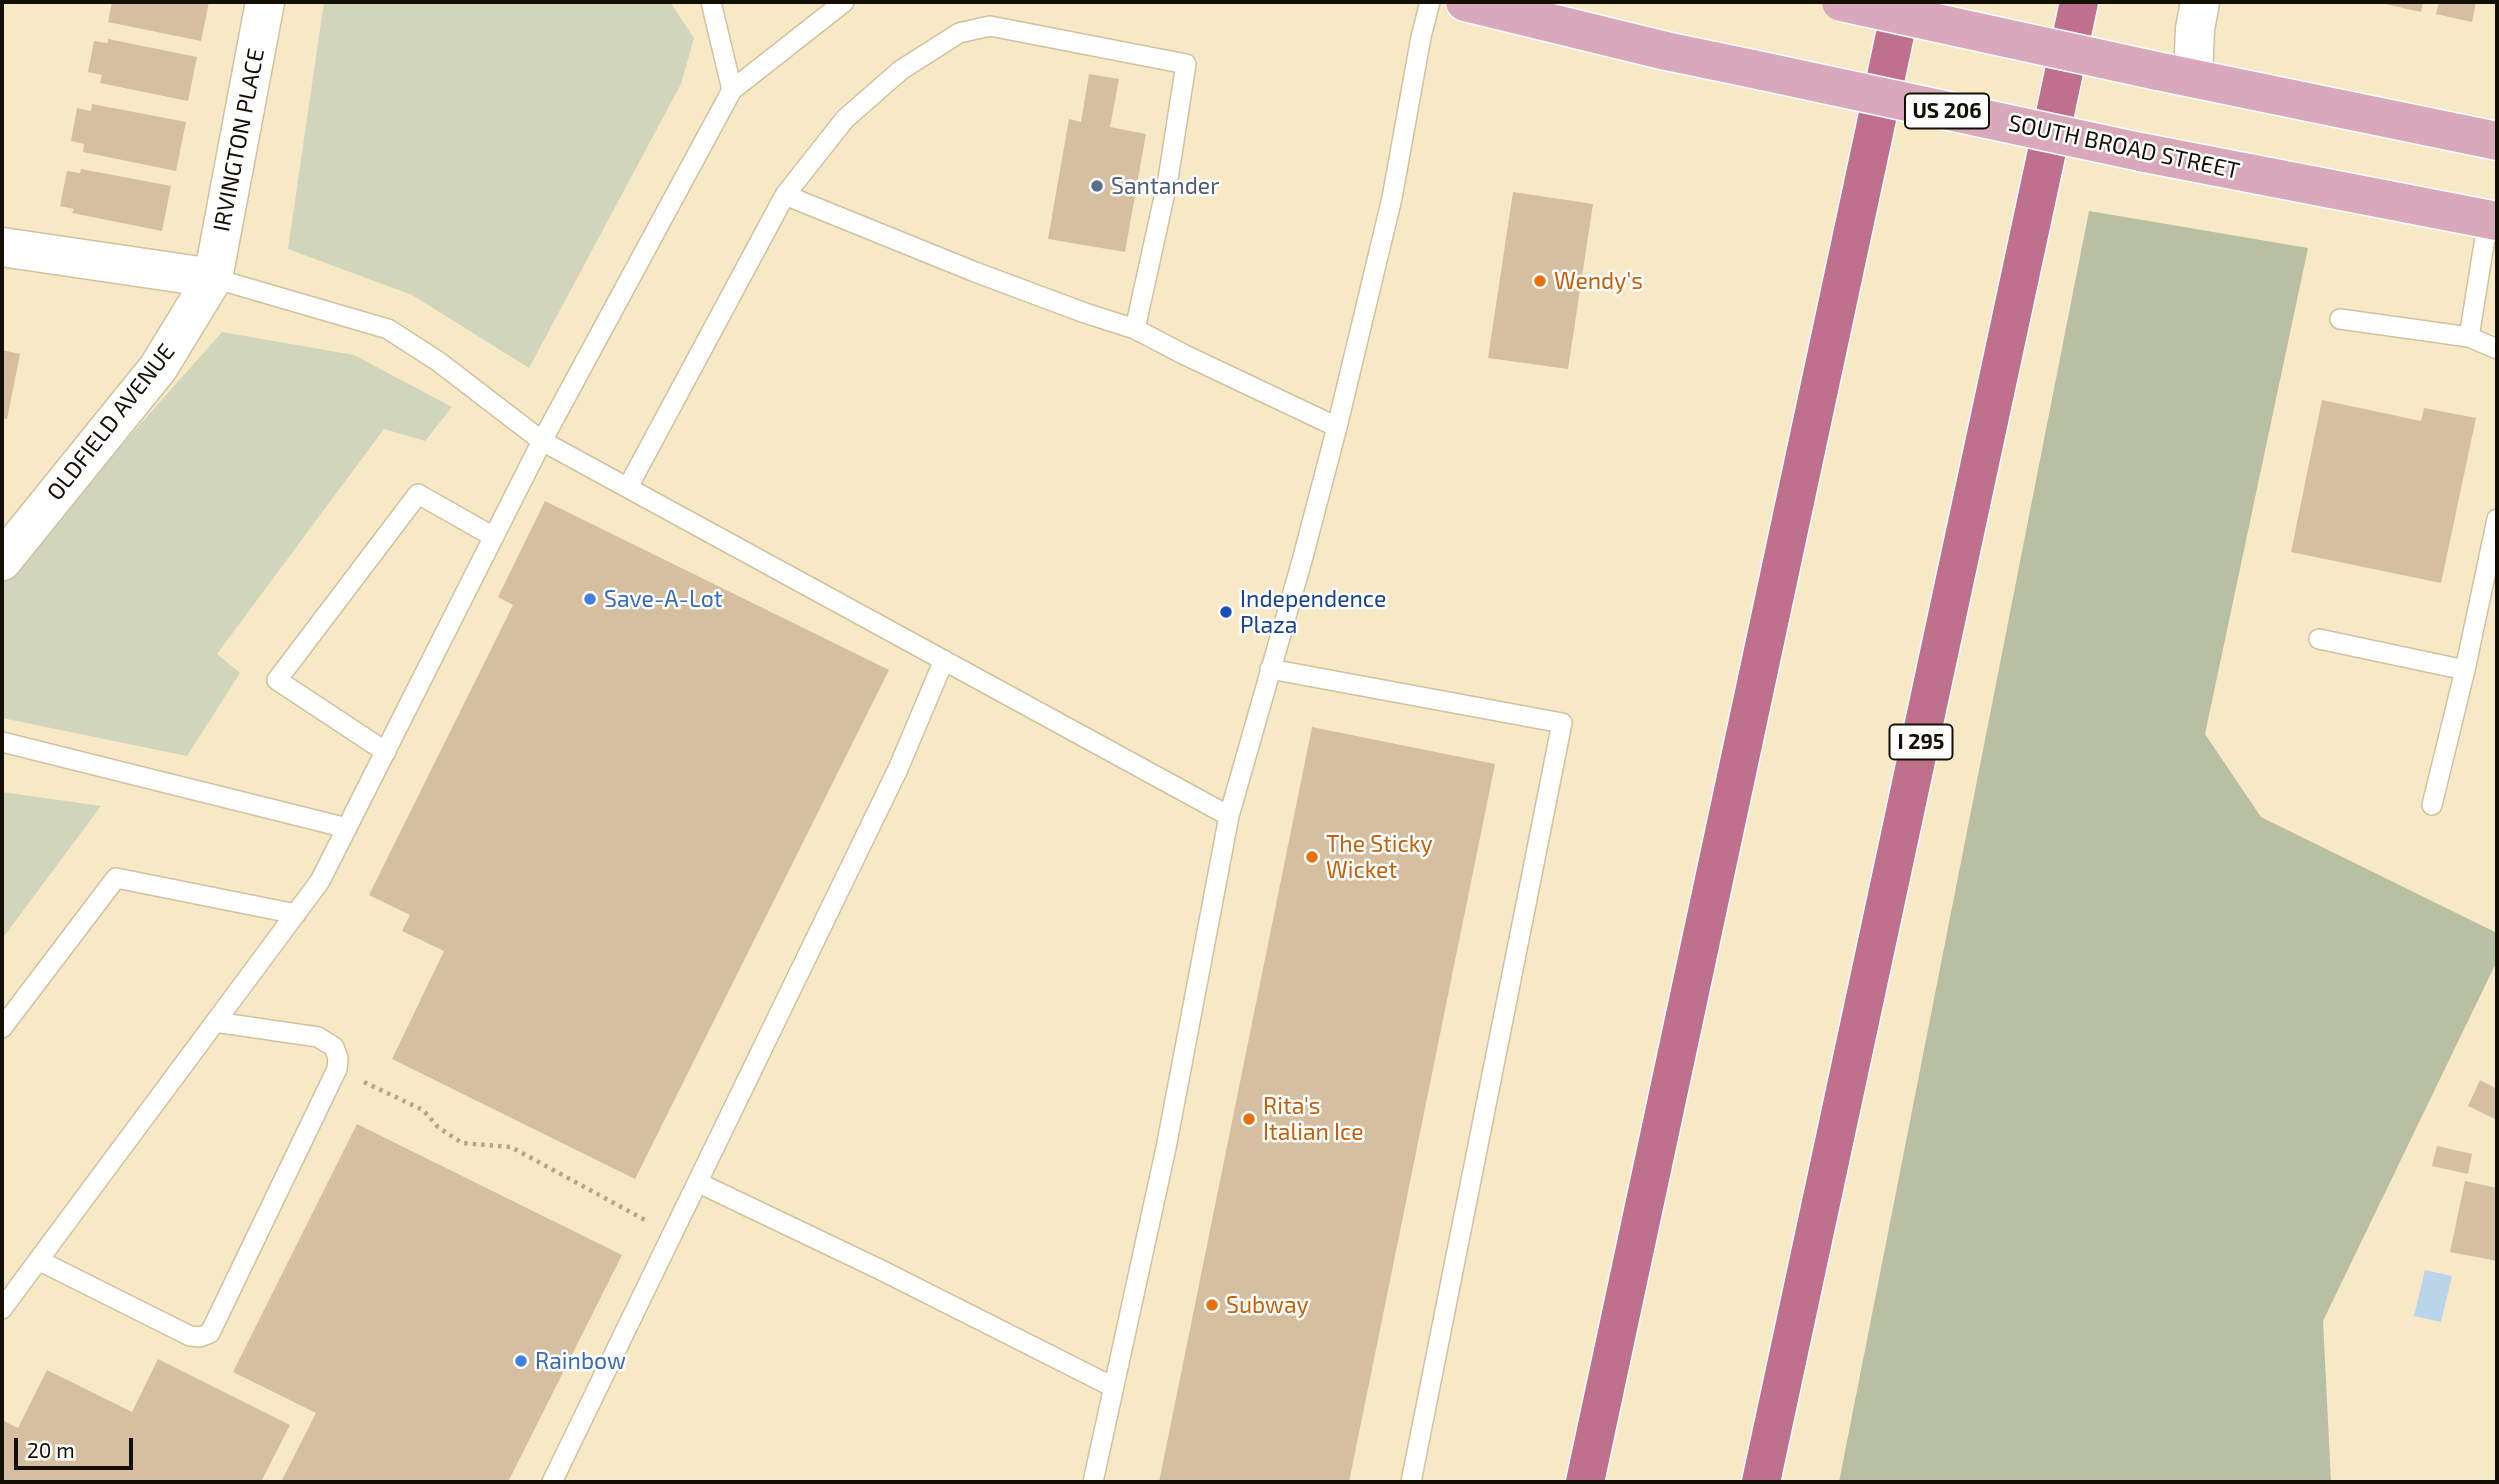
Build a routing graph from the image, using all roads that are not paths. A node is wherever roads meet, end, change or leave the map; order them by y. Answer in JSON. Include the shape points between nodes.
{"nodes":[{"id":1,"x":265,"y":2,"type":"edge"},
{"id":2,"x":711,"y":2,"type":"edge"},
{"id":3,"x":844,"y":2,"type":"edge"},
{"id":4,"x":1430,"y":2,"type":"edge"},
{"id":5,"x":1465,"y":2,"type":"edge"},
{"id":6,"x":1841,"y":2,"type":"edge"},
{"id":7,"x":1902,"y":2,"type":"edge"},
{"id":8,"x":2079,"y":2,"type":"edge"},
{"id":9,"x":2200,"y":2,"type":"edge"},
{"id":10,"x":2175,"y":74,"type":"junction"},
{"id":11,"x":732,"y":90,"type":"junction"},
{"id":12,"x":2497,"y":141,"type":"edge"},
{"id":13,"x":785,"y":195,"type":"junction"},
{"id":14,"x":2493,"y":220,"type":"edge"},
{"id":15,"x":2,"y":247,"type":"edge"},
{"id":16,"x":213,"y":278,"type":"junction"},
{"id":17,"x":2340,"y":319,"type":"dead end"},
{"id":18,"x":1135,"y":328,"type":"junction"},
{"id":19,"x":2469,"y":337,"type":"junction"},
{"id":20,"x":2497,"y":349,"type":"edge"},
{"id":21,"x":1337,"y":427,"type":"junction"},
{"id":22,"x":542,"y":442,"type":"junction"},
{"id":23,"x":628,"y":487,"type":"junction"},
{"id":24,"x":2497,"y":519,"type":"edge"},
{"id":25,"x":494,"y":537,"type":"junction"},
{"id":26,"x":2,"y":561,"type":"edge"},
{"id":27,"x":2319,"y":639,"type":"dead end"},
{"id":28,"x":944,"y":660,"type":"junction"},
{"id":29,"x":1270,"y":669,"type":"junction"},
{"id":30,"x":2465,"y":670,"type":"junction"},
{"id":31,"x":2,"y":742,"type":"edge"},
{"id":32,"x":386,"y":752,"type":"junction"},
{"id":33,"x":2432,"y":805,"type":"dead end"},
{"id":34,"x":1229,"y":816,"type":"junction"},
{"id":35,"x":347,"y":828,"type":"junction"},
{"id":36,"x":296,"y":914,"type":"junction"},
{"id":37,"x":215,"y":1022,"type":"junction"},
{"id":38,"x":2,"y":1028,"type":"edge"},
{"id":39,"x":699,"y":1183,"type":"junction"},
{"id":40,"x":38,"y":1260,"type":"junction"},
{"id":41,"x":2,"y":1309,"type":"edge"},
{"id":42,"x":1113,"y":1388,"type":"junction"},
{"id":43,"x":552,"y":1482,"type":"edge"},
{"id":44,"x":1093,"y":1482,"type":"edge"},
{"id":45,"x":1411,"y":1482,"type":"edge"},
{"id":46,"x":1585,"y":1482,"type":"edge"},
{"id":47,"x":1761,"y":1482,"type":"edge"}],
"edges":[{"from":1,"to":16,"type":"street","name":"IRVINGTON PLACE"},
{"from":2,"to":11,"type":"lane"},
{"from":3,"to":11,"type":"lane"},
{"from":4,"to":21,"type":"lane","via":[[1392,198]]},
{"from":5,"to":14,"type":"main road","name":"SOUTH BROAD STREET","number":"US 206","bridge":true,"via":[[1653,48],[2140,152]]},
{"from":6,"to":10,"type":"main road","bridge":true},
{"from":7,"to":46,"type":"highway"},
{"from":8,"to":47,"type":"highway","number":"I 295"},
{"from":9,"to":10,"type":"street"},
{"from":10,"to":12,"type":"main road"},
{"from":11,"to":22,"type":"lane"},
{"from":13,"to":18,"type":"lane","via":[[975,272]]},
{"from":13,"to":18,"type":"lane","via":[[845,119],[901,70],[960,33],[990,26],[1186,64],[1168,179]]},
{"from":13,"to":23,"type":"lane"},
{"from":14,"to":19,"type":"lane"},
{"from":15,"to":16,"type":"street"},
{"from":16,"to":22,"type":"lane","via":[[388,329],[439,362]]},
{"from":16,"to":26,"type":"street","name":"OLDFIELD AVENUE","via":[[158,368]]},
{"from":17,"to":19,"type":"lane"},
{"from":18,"to":21,"type":"lane"},
{"from":19,"to":20,"type":"lane"},
{"from":21,"to":29,"type":"lane"},
{"from":22,"to":23,"type":"lane"},
{"from":22,"to":25,"type":"lane"},
{"from":23,"to":28,"type":"lane"},
{"from":24,"to":30,"type":"lane"},
{"from":25,"to":32,"type":"lane"},
{"from":25,"to":32,"type":"lane","via":[[418,494],[277,680]]},
{"from":27,"to":30,"type":"lane"},
{"from":28,"to":34,"type":"lane"},
{"from":28,"to":39,"type":"lane","via":[[898,769]]},
{"from":29,"to":34,"type":"lane"},
{"from":29,"to":45,"type":"lane","via":[[1562,723]]},
{"from":30,"to":33,"type":"lane"},
{"from":31,"to":35,"type":"lane"},
{"from":32,"to":35,"type":"lane"},
{"from":34,"to":42,"type":"lane","via":[[1163,1160]]},
{"from":35,"to":36,"type":"lane","via":[[320,881]]},
{"from":36,"to":37,"type":"lane"},
{"from":36,"to":38,"type":"lane","via":[[116,878]]},
{"from":37,"to":40,"type":"lane"},
{"from":37,"to":40,"type":"lane","via":[[318,1037],[334,1046],[338,1059],[210,1333],[190,1336]]},
{"from":39,"to":42,"type":"lane"},
{"from":39,"to":43,"type":"lane"},
{"from":40,"to":41,"type":"lane"},
{"from":42,"to":44,"type":"lane"}]}
